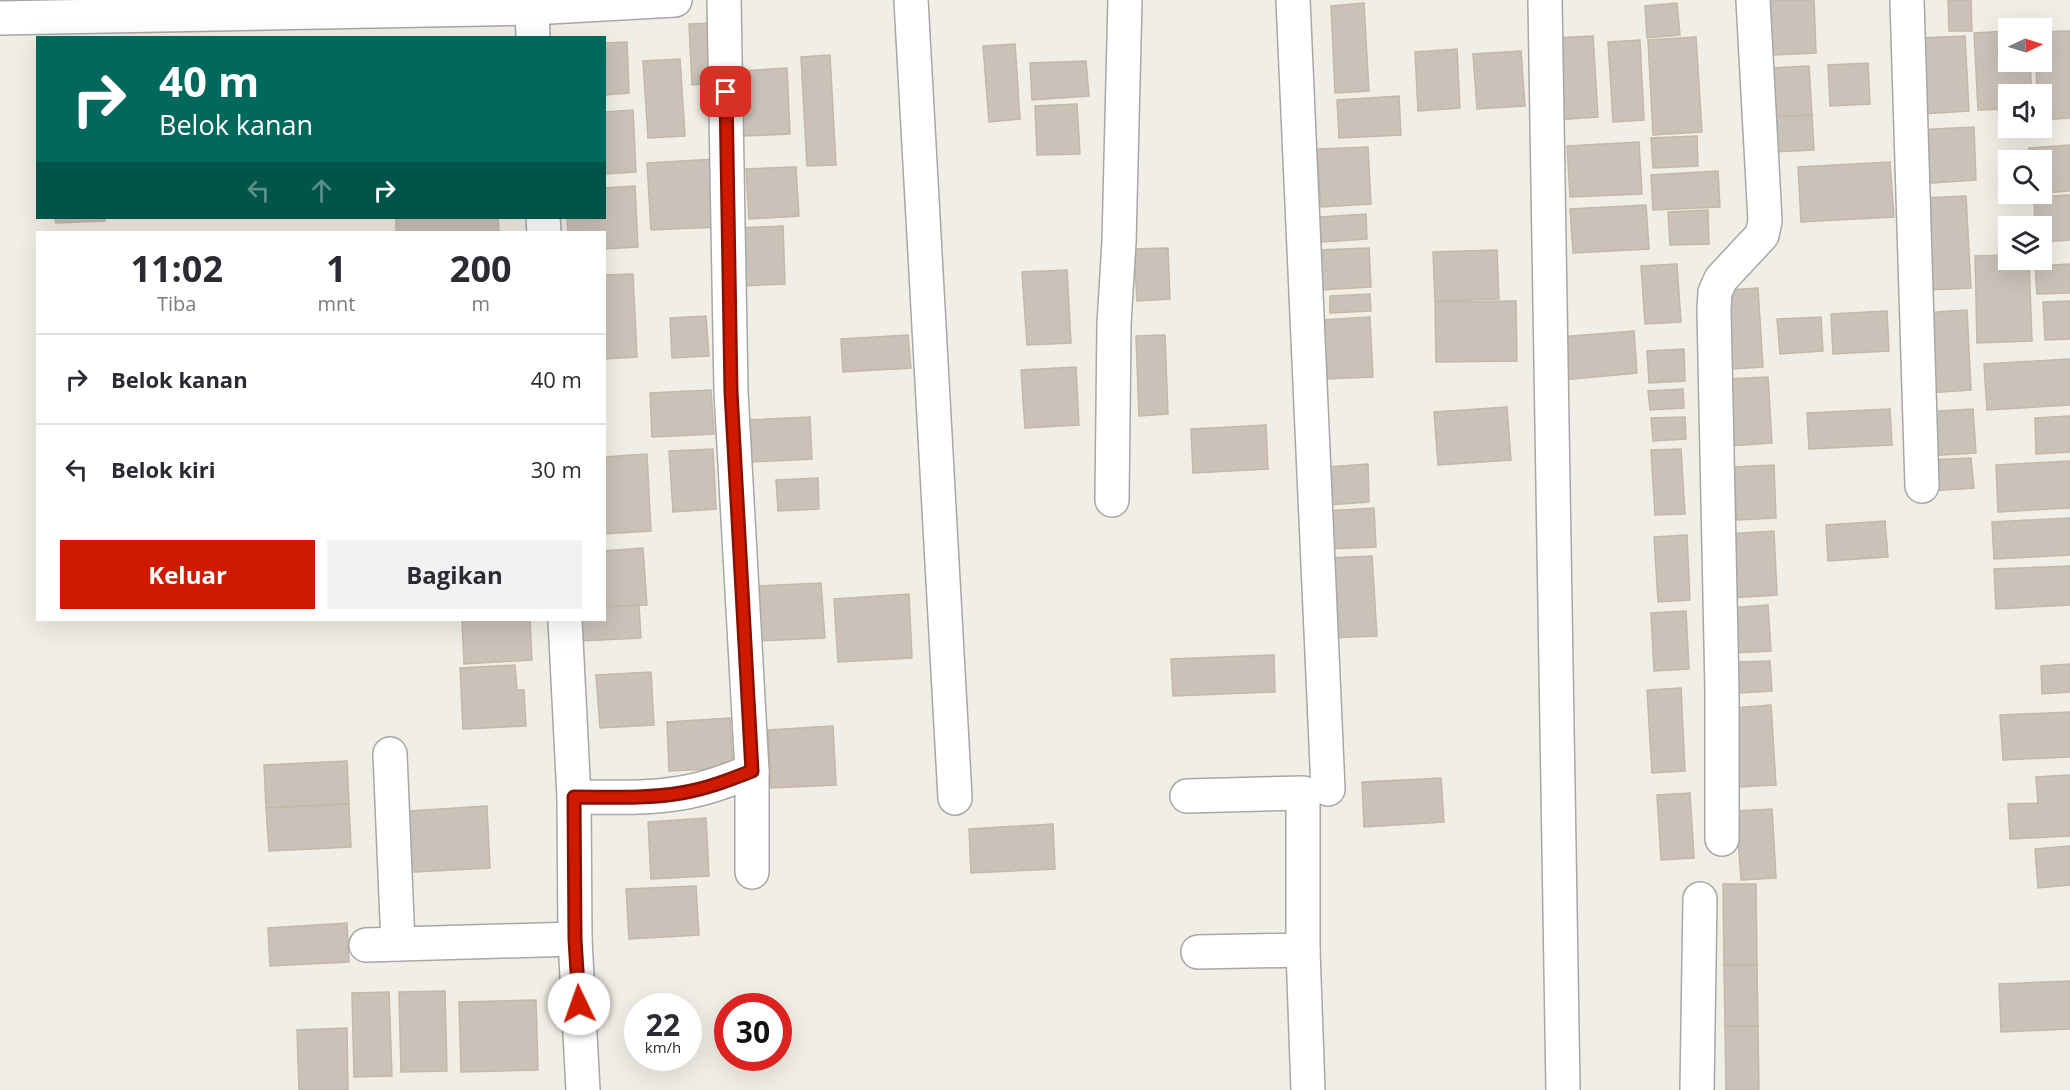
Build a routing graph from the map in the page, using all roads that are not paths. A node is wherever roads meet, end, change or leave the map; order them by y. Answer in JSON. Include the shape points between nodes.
{"nodes":[{"id":1,"x":675,"y":0,"type":"edge"},
{"id":2,"x":724,"y":0,"type":"edge"},
{"id":3,"x":911,"y":0,"type":"edge"},
{"id":4,"x":1125,"y":0,"type":"edge"},
{"id":5,"x":1293,"y":0,"type":"edge"},
{"id":6,"x":1545,"y":0,"type":"edge"},
{"id":7,"x":1753,"y":0,"type":"edge"},
{"id":8,"x":1907,"y":0,"type":"edge"},
{"id":9,"x":0,"y":18,"type":"edge"},
{"id":10,"x":533,"y":23,"type":"edge"},
{"id":11,"x":1922,"y":486,"type":"dead end"},
{"id":12,"x":1112,"y":500,"type":"dead end"},
{"id":13,"x":565,"y":621,"type":"edge"},
{"id":14,"x":390,"y":754,"type":"dead end"},
{"id":15,"x":752,"y":771,"type":"junction"},
{"id":16,"x":1328,"y":789,"type":"dead end"},
{"id":17,"x":1187,"y":796,"type":"dead end"},
{"id":18,"x":574,"y":797,"type":"junction"},
{"id":19,"x":955,"y":798,"type":"dead end"},
{"id":20,"x":1722,"y":839,"type":"dead end"},
{"id":21,"x":752,"y":872,"type":"dead end"},
{"id":22,"x":1700,"y":899,"type":"dead end"},
{"id":23,"x":575,"y":939,"type":"junction"},
{"id":24,"x":398,"y":944,"type":"junction"},
{"id":25,"x":366,"y":945,"type":"dead end"},
{"id":26,"x":1304,"y":950,"type":"junction"},
{"id":27,"x":1198,"y":952,"type":"dead end"},
{"id":28,"x":583,"y":1090,"type":"edge"},
{"id":29,"x":1308,"y":1090,"type":"edge"},
{"id":30,"x":1563,"y":1090,"type":"edge"},
{"id":31,"x":1698,"y":1090,"type":"edge"}],
"edges":[{"from":1,"to":10,"type":"street"},
{"from":2,"to":15,"type":"street","via":[[731,392]]},
{"from":3,"to":19,"type":"street"},
{"from":4,"to":12,"type":"street"},
{"from":5,"to":16,"type":"street"},
{"from":6,"to":30,"type":"street"},
{"from":7,"to":20,"type":"street","via":[[1765,221],[1762,235],[1721,279],[1714,310]]},
{"from":8,"to":11,"type":"street"},
{"from":9,"to":10,"type":"street"},
{"from":13,"to":18,"type":"street"},
{"from":14,"to":24,"type":"street"},
{"from":15,"to":18,"type":"street","via":[[681,793]]},
{"from":15,"to":21,"type":"street"},
{"from":17,"to":26,"type":"street","via":[[1303,793]]},
{"from":18,"to":23,"type":"street"},
{"from":22,"to":31,"type":"street"},
{"from":23,"to":24,"type":"street"},
{"from":23,"to":28,"type":"street"},
{"from":24,"to":25,"type":"street"},
{"from":26,"to":27,"type":"street"},
{"from":26,"to":29,"type":"street"}]}
